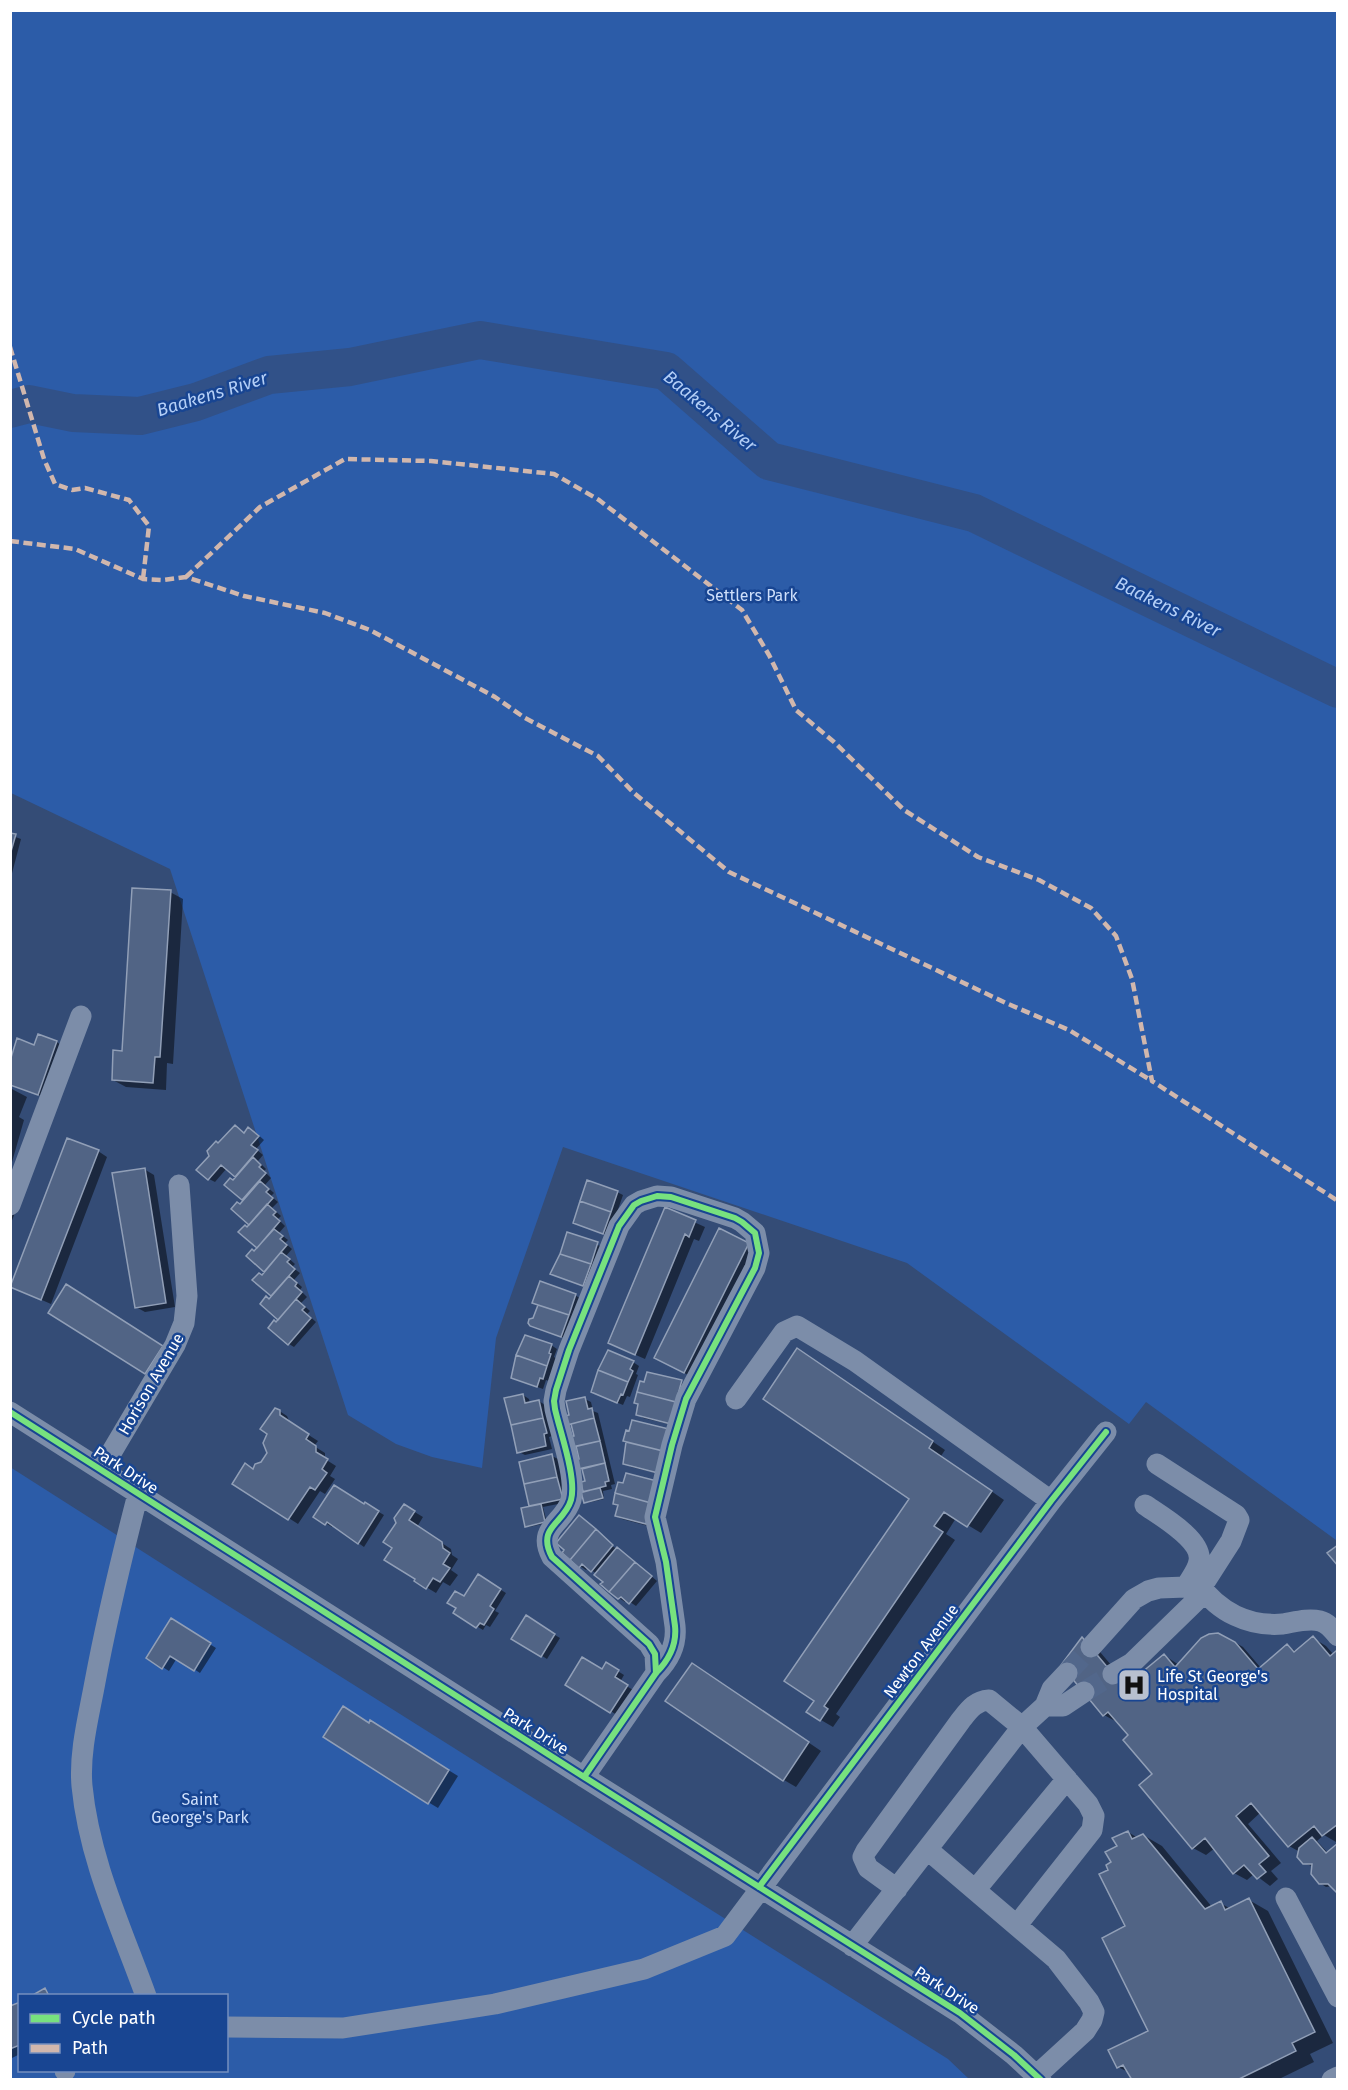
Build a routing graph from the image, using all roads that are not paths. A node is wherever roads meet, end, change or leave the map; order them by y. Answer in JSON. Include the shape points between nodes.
{"nodes":[{"id":1,"x":81,"y":1016,"type":"dead end"},
{"id":2,"x":179,"y":1185,"type":"dead end"},
{"id":3,"x":10,"y":1205,"type":"edge"},
{"id":4,"x":736,"y":1399,"type":"dead end"},
{"id":5,"x":10,"y":1412,"type":"edge"},
{"id":6,"x":1106,"y":1432,"type":"dead end"},
{"id":7,"x":1157,"y":1464,"type":"dead end"},
{"id":8,"x":101,"y":1470,"type":"junction"},
{"id":9,"x":138,"y":1494,"type":"junction"},
{"id":10,"x":1051,"y":1501,"type":"junction"},
{"id":11,"x":1145,"y":1505,"type":"dead end"},
{"id":12,"x":1197,"y":1588,"type":"junction"},
{"id":13,"x":1338,"y":1636,"type":"edge"},
{"id":14,"x":1091,"y":1647,"type":"tunnel mouth"},
{"id":15,"x":656,"y":1673,"type":"junction"},
{"id":16,"x":1067,"y":1673,"type":"tunnel mouth"},
{"id":17,"x":1113,"y":1674,"type":"tunnel mouth"},
{"id":18,"x":1084,"y":1692,"type":"tunnel mouth"},
{"id":19,"x":1046,"y":1706,"type":"junction"},
{"id":20,"x":1022,"y":1727,"type":"junction"},
{"id":21,"x":584,"y":1777,"type":"junction"},
{"id":22,"x":1067,"y":1779,"type":"junction"},
{"id":23,"x":928,"y":1850,"type":"junction"},
{"id":24,"x":759,"y":1887,"type":"junction"},
{"id":25,"x":897,"y":1889,"type":"junction"},
{"id":26,"x":976,"y":1889,"type":"junction"},
{"id":27,"x":1286,"y":1898,"type":"dead end"},
{"id":28,"x":1017,"y":1925,"type":"junction"},
{"id":29,"x":852,"y":1946,"type":"junction"},
{"id":30,"x":146,"y":1994,"type":"edge"},
{"id":31,"x":1338,"y":1997,"type":"edge"},
{"id":32,"x":228,"y":2027,"type":"edge"},
{"id":33,"x":1039,"y":2077,"type":"edge"},
{"id":34,"x":1338,"y":2077,"type":"edge"},
{"id":35,"x":1332,"y":2079,"type":"edge"}],
"edges":[{"from":1,"to":3,"type":"street"},
{"from":2,"to":8,"type":"street","name":"Horison Avenue","via":[[187,1296],[184,1323]]},
{"from":4,"to":10,"type":"street","via":[[784,1332],[797,1326],[855,1361]]},
{"from":5,"to":8,"type":"street","name":"Park Drive"},
{"from":6,"to":10,"type":"street","name":"Newton Avenue"},
{"from":7,"to":12,"type":"street","via":[[1239,1520],[1231,1541]]},
{"from":8,"to":9,"type":"street","name":"Park Drive"},
{"from":9,"to":21,"type":"street","name":"Park Drive"},
{"from":9,"to":30,"type":"street","via":[[93,1690],[82,1783],[109,1903]]},
{"from":10,"to":24,"type":"street","name":"Newton Avenue"},
{"from":11,"to":12,"type":"street","via":[[1197,1546]]},
{"from":12,"to":13,"type":"street","via":[[1238,1618],[1266,1624],[1322,1621]]},
{"from":12,"to":14,"type":"street","via":[[1148,1591],[1134,1599]]},
{"from":12,"to":17,"type":"street","via":[[1132,1663]]},
{"from":15,"to":15,"type":"street","via":[[655,1654],[649,1644],[552,1557],[546,1538],[566,1511],[573,1490],[555,1409],[556,1390],[619,1226],[634,1205],[657,1196],[671,1197],[742,1222],[755,1233],[759,1253],[755,1268],[686,1399],[672,1444],[655,1517],[676,1633],[669,1659]]},
{"from":15,"to":21,"type":"street"},
{"from":16,"to":19,"type":"street","via":[[1052,1689]]},
{"from":18,"to":19,"type":"street","via":[[1063,1706]]},
{"from":19,"to":20,"type":"street"},
{"from":20,"to":22,"type":"street"},
{"from":20,"to":23,"type":"street"},
{"from":20,"to":25,"type":"street","via":[[989,1700],[974,1704],[961,1720],[863,1857],[868,1868]]},
{"from":21,"to":24,"type":"street","name":"Park Drive"},
{"from":22,"to":26,"type":"street"},
{"from":22,"to":28,"type":"street","via":[[1094,1815],[1092,1830]]},
{"from":23,"to":25,"type":"street"},
{"from":23,"to":26,"type":"street"},
{"from":24,"to":29,"type":"street","name":"Park Drive"},
{"from":24,"to":32,"type":"street","name":"Newton Avenue","via":[[725,1936],[644,1969],[495,2004],[343,2028]]},
{"from":25,"to":29,"type":"street"},
{"from":26,"to":28,"type":"street"},
{"from":27,"to":31,"type":"street"},
{"from":28,"to":33,"type":"street","via":[[1056,1959],[1094,2012],[1084,2031]]},
{"from":29,"to":33,"type":"street","name":"Park Drive","via":[[960,2013]]},
{"from":34,"to":35,"type":"street"}]}
